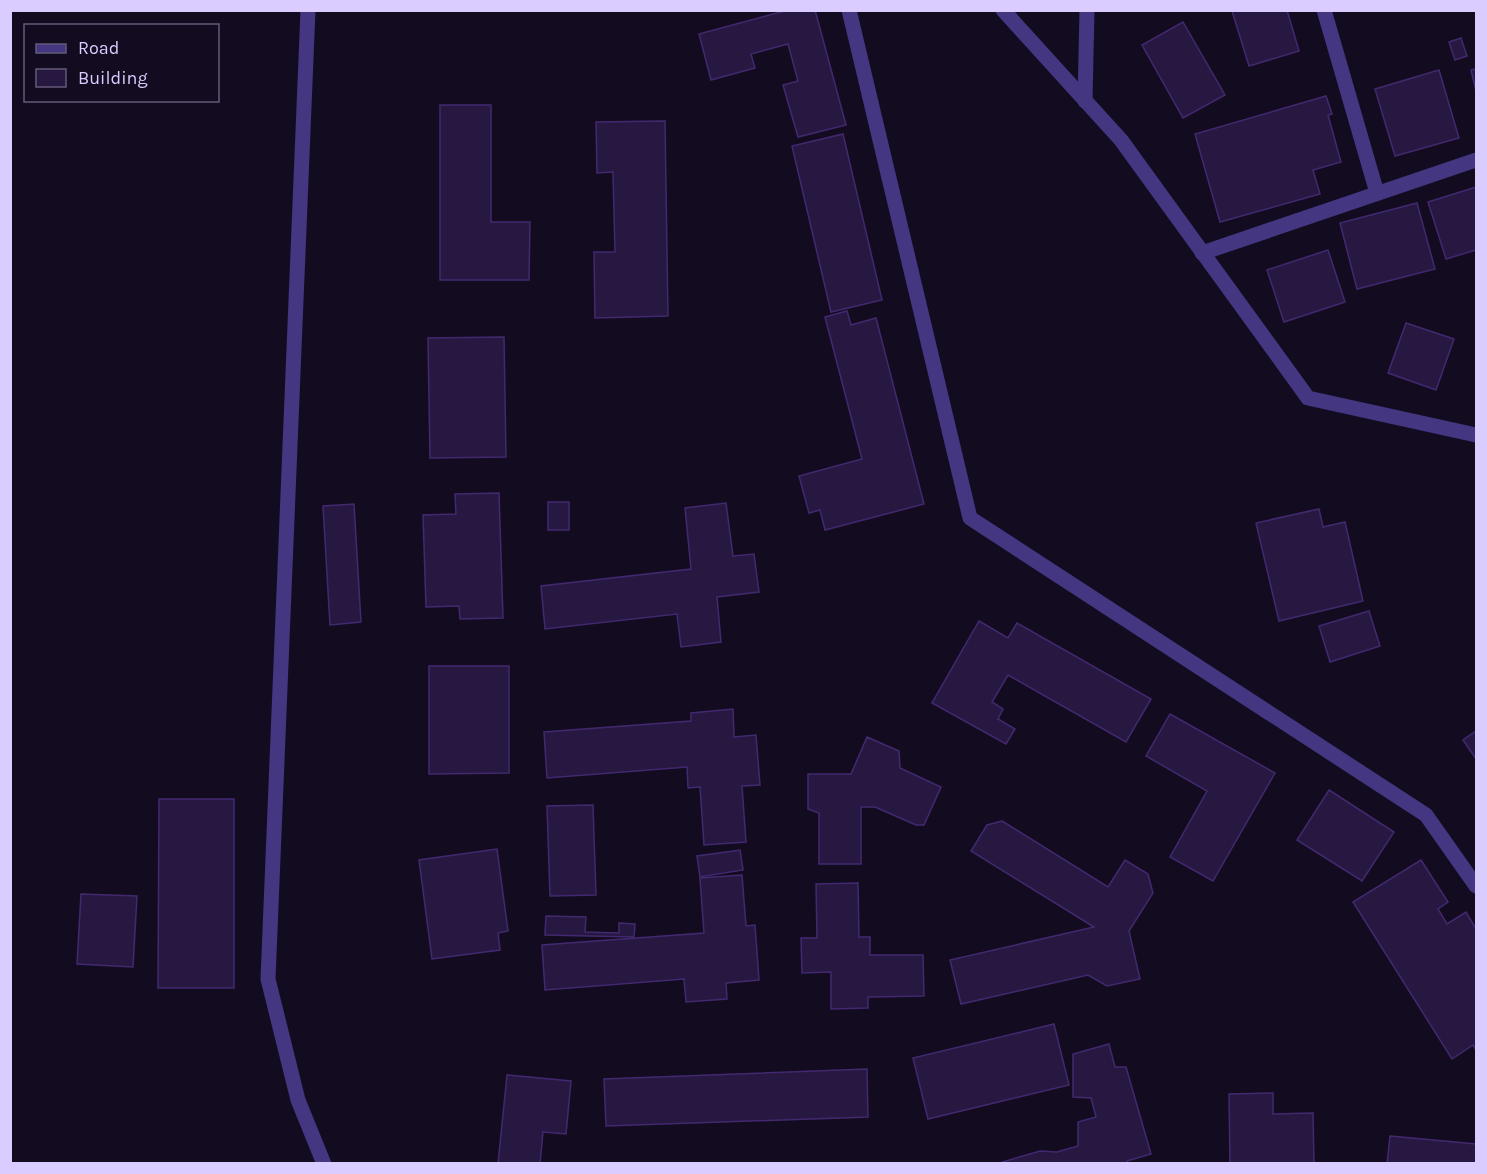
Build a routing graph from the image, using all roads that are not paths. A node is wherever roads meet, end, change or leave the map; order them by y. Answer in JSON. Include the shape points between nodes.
{"nodes":[{"id":1,"x":308,"y":10,"type":"edge"},
{"id":2,"x":849,"y":10,"type":"edge"},
{"id":3,"x":1003,"y":10,"type":"edge"},
{"id":4,"x":1087,"y":10,"type":"edge"},
{"id":5,"x":1324,"y":10,"type":"edge"},
{"id":6,"x":1085,"y":101,"type":"junction"},
{"id":7,"x":1476,"y":160,"type":"edge"},
{"id":8,"x":1377,"y":193,"type":"junction"},
{"id":9,"x":1202,"y":253,"type":"junction"},
{"id":10,"x":1476,"y":435,"type":"edge"},
{"id":11,"x":1476,"y":886,"type":"edge"},
{"id":12,"x":324,"y":1164,"type":"edge"}],
"edges":[{"from":1,"to":12,"type":"street","via":[[268,979],[298,1100]]},
{"from":2,"to":11,"type":"street","via":[[970,518],[1426,815]]},
{"from":3,"to":6,"type":"street"},
{"from":4,"to":6,"type":"street"},
{"from":5,"to":8,"type":"street"},
{"from":6,"to":9,"type":"street","via":[[1121,140]]},
{"from":7,"to":8,"type":"street"},
{"from":8,"to":9,"type":"street"},
{"from":9,"to":10,"type":"street","via":[[1308,398]]}]}
